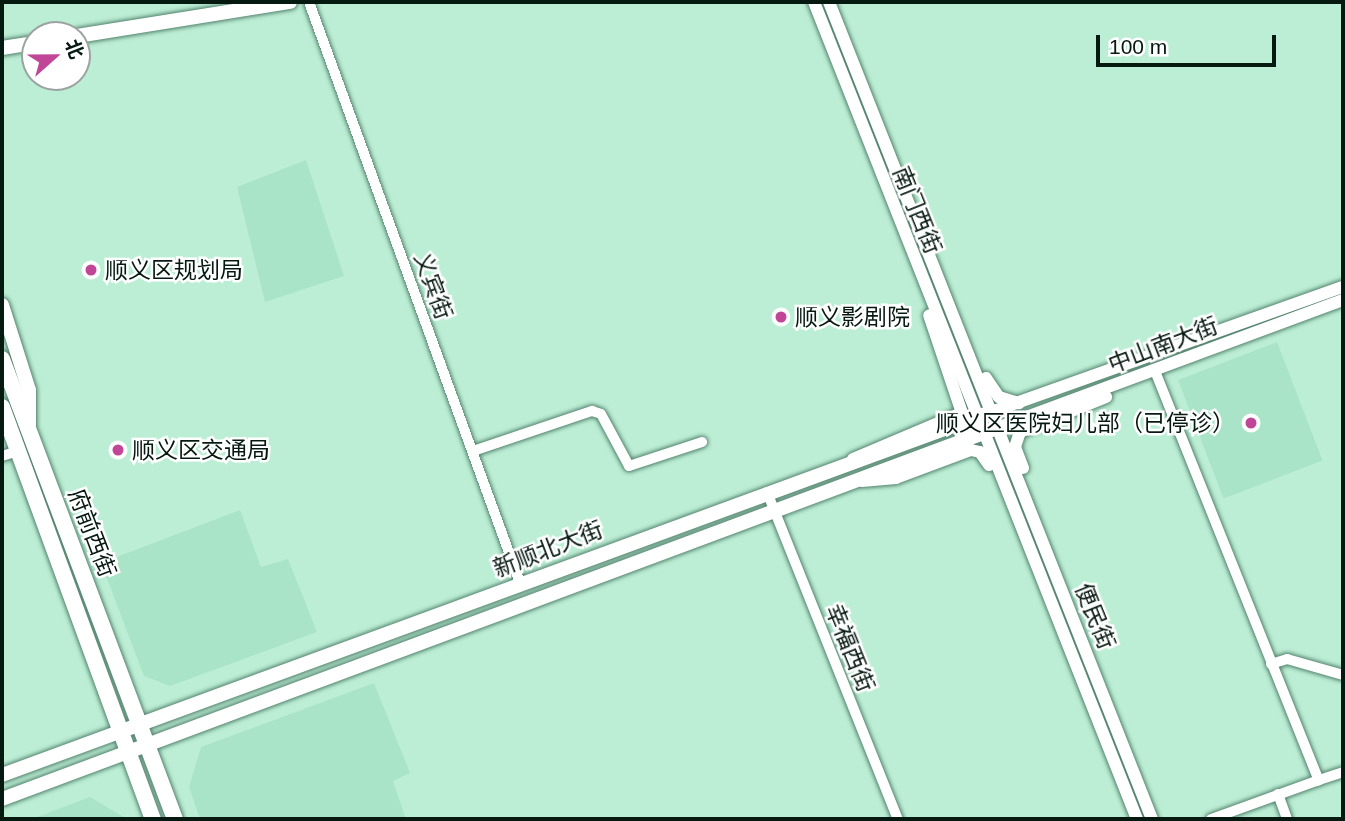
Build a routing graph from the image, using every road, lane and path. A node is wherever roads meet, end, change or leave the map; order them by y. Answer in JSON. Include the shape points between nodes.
{"nodes":[{"id":1,"x":290,"y":2,"type":"edge"},
{"id":2,"x":309,"y":2,"type":"edge"},
{"id":3,"x":814,"y":2,"type":"edge"},
{"id":4,"x":829,"y":2,"type":"edge"},
{"id":5,"x":91,"y":34,"type":"edge"},
{"id":6,"x":21,"y":45,"type":"edge"},
{"id":7,"x":2,"y":48,"type":"edge"},
{"id":8,"x":940,"y":283,"type":"junction"},
{"id":9,"x":925,"y":287,"type":"junction"},
{"id":10,"x":1343,"y":287,"type":"edge"},
{"id":11,"x":1343,"y":300,"type":"edge"},
{"id":12,"x":2,"y":305,"type":"edge"},
{"id":13,"x":2,"y":359,"type":"edge"},
{"id":14,"x":1149,"y":373,"type":"junction"},
{"id":15,"x":1030,"y":403,"type":"junction"},
{"id":16,"x":2,"y":407,"type":"edge"},
{"id":17,"x":991,"y":412,"type":"junction"},
{"id":18,"x":976,"y":416,"type":"junction"},
{"id":19,"x":997,"y":428,"type":"junction"},
{"id":20,"x":983,"y":433,"type":"junction"},
{"id":21,"x":16,"y":439,"type":"edge"},
{"id":22,"x":702,"y":442,"type":"dead end"},
{"id":23,"x":474,"y":451,"type":"junction"},
{"id":24,"x":2,"y":456,"type":"edge"},
{"id":25,"x":849,"y":461,"type":"junction"},
{"id":26,"x":855,"y":481,"type":"junction"},
{"id":27,"x":767,"y":492,"type":"junction"},
{"id":28,"x":774,"y":512,"type":"junction"},
{"id":29,"x":1042,"y":579,"type":"junction"},
{"id":30,"x":1059,"y":582,"type":"junction"},
{"id":31,"x":520,"y":583,"type":"junction"},
{"id":32,"x":1271,"y":664,"type":"junction"},
{"id":33,"x":1343,"y":676,"type":"edge"},
{"id":34,"x":140,"y":723,"type":"junction"},
{"id":35,"x":121,"y":730,"type":"junction"},
{"id":36,"x":148,"y":744,"type":"junction"},
{"id":37,"x":128,"y":751,"type":"junction"},
{"id":38,"x":1343,"y":772,"type":"edge"},
{"id":39,"x":2,"y":775,"type":"edge"},
{"id":40,"x":1315,"y":781,"type":"junction"},
{"id":41,"x":1278,"y":794,"type":"junction"},
{"id":42,"x":2,"y":799,"type":"edge"},
{"id":43,"x":153,"y":819,"type":"edge"},
{"id":44,"x":175,"y":819,"type":"edge"},
{"id":45,"x":898,"y":819,"type":"edge"},
{"id":46,"x":1136,"y":819,"type":"edge"},
{"id":47,"x":1153,"y":819,"type":"edge"},
{"id":48,"x":1211,"y":819,"type":"edge"},
{"id":49,"x":1287,"y":819,"type":"edge"}],
"edges":[{"from":1,"to":5,"type":"main road"},
{"from":2,"to":23,"type":"street","name":"义宾街"},
{"from":3,"to":9,"type":"street","name":"南门西街"},
{"from":4,"to":8,"type":"street","name":"南门西街"},
{"from":6,"to":7,"type":"main road"},
{"from":8,"to":15,"type":"street","via":[[956,305],[994,393]]},
{"from":8,"to":17,"type":"street","name":"南门西街"},
{"from":9,"to":18,"type":"street","name":"南门西街"},
{"from":9,"to":25,"type":"street","via":[[930,322],[962,413]]},
{"from":10,"to":15,"type":"street"},
{"from":11,"to":14,"type":"street","name":"中山南大街"},
{"from":12,"to":21,"type":"main road","via":[[29,390]]},
{"from":13,"to":21,"type":"main road","name":"府前西街"},
{"from":14,"to":19,"type":"street","name":"中山南大街"},
{"from":14,"to":30,"type":"street","via":[[1027,428],[1016,440]]},
{"from":14,"to":32,"type":"street"},
{"from":15,"to":17,"type":"street"},
{"from":16,"to":21,"type":"main road","name":"府前西街"},
{"from":17,"to":18,"type":"main road","name":"新顺北大街"},
{"from":17,"to":19,"type":"street","name":"南门西街"},
{"from":18,"to":20,"type":"street","name":"南门西街"},
{"from":18,"to":25,"type":"main road","name":"新顺北大街"},
{"from":19,"to":20,"type":"main road","name":"新顺北大街"},
{"from":19,"to":30,"type":"street","name":"便民街"},
{"from":20,"to":26,"type":"main road","name":"新顺北大街"},
{"from":20,"to":29,"type":"street","name":"便民街"},
{"from":21,"to":24,"type":"street"},
{"from":21,"to":34,"type":"main road","name":"府前西街"},
{"from":21,"to":35,"type":"main road","name":"府前西街"},
{"from":22,"to":23,"type":"street","via":[[629,466],[601,414],[592,411]]},
{"from":23,"to":31,"type":"street","name":"义宾街"},
{"from":25,"to":27,"type":"main road","name":"新顺北大街"},
{"from":26,"to":28,"type":"main road","name":"新顺北大街"},
{"from":26,"to":29,"type":"street","via":[[895,478],[980,452]]},
{"from":27,"to":28,"type":"street","name":"幸福西街"},
{"from":27,"to":31,"type":"main road","name":"新顺北大街"},
{"from":28,"to":36,"type":"main road","name":"新顺北大街"},
{"from":28,"to":45,"type":"street","name":"幸福西街"},
{"from":29,"to":46,"type":"street","name":"便民街"},
{"from":30,"to":47,"type":"street","name":"便民街"},
{"from":31,"to":34,"type":"main road","name":"新顺北大街"},
{"from":32,"to":33,"type":"street","via":[[1287,659]]},
{"from":32,"to":40,"type":"street"},
{"from":34,"to":35,"type":"main road","name":"新顺北大街"},
{"from":34,"to":36,"type":"main road","name":"府前西街"},
{"from":35,"to":37,"type":"main road","name":"府前西街"},
{"from":35,"to":39,"type":"main road","name":"新顺北大街"},
{"from":36,"to":37,"type":"main road","name":"新顺北大街"},
{"from":36,"to":44,"type":"main road","name":"府前西街"},
{"from":37,"to":42,"type":"main road","name":"新顺北大街"},
{"from":37,"to":43,"type":"main road","name":"府前西街"},
{"from":38,"to":40,"type":"street"},
{"from":40,"to":41,"type":"street"},
{"from":41,"to":48,"type":"street"},
{"from":41,"to":49,"type":"street"}]}
